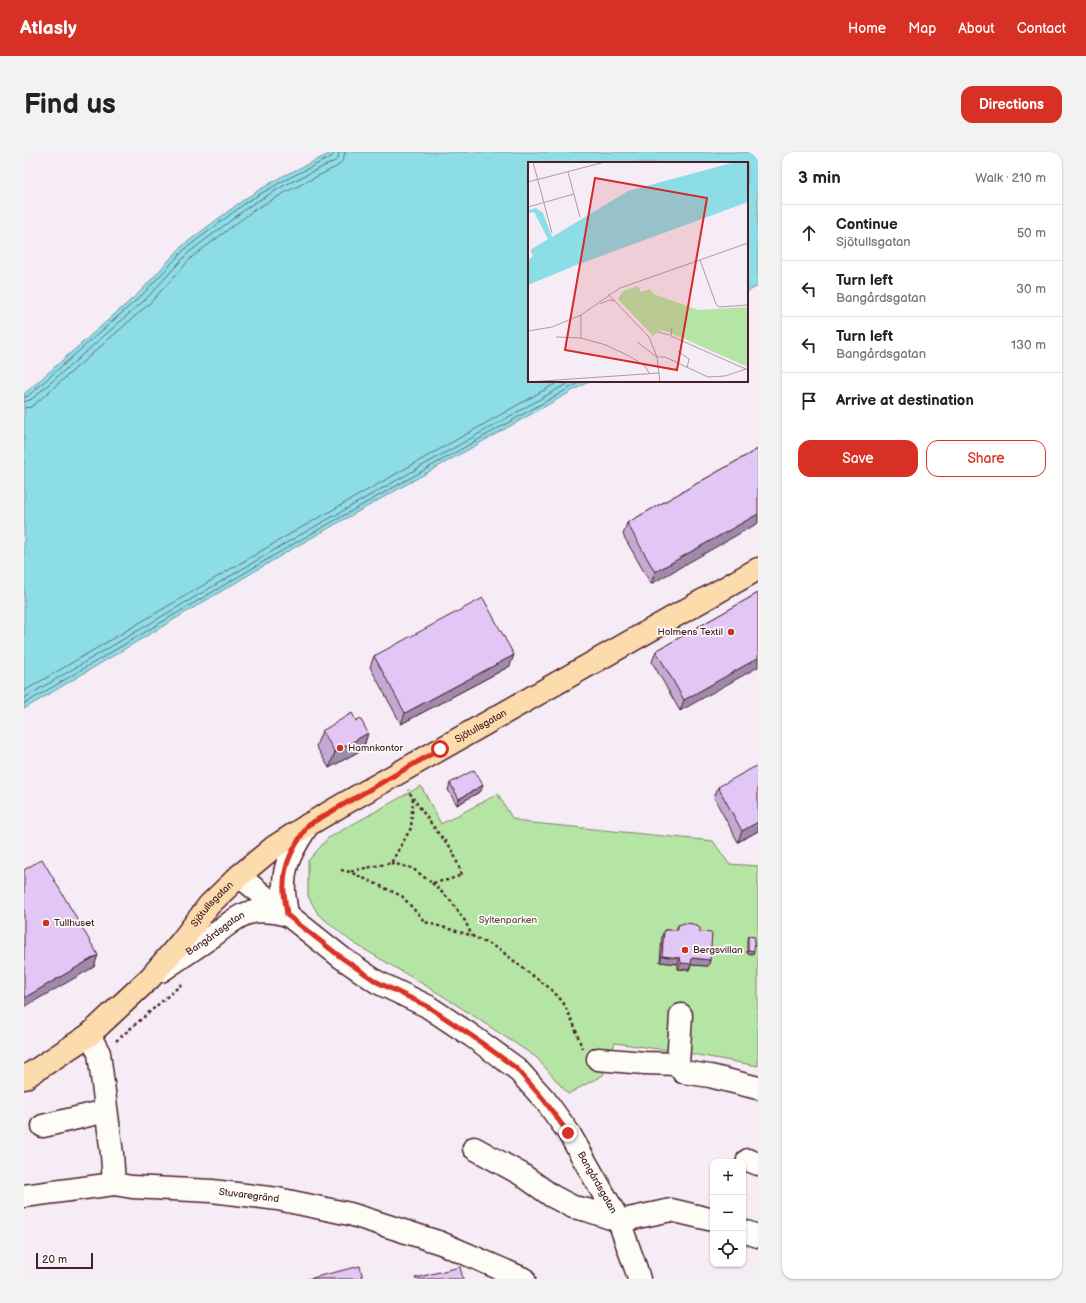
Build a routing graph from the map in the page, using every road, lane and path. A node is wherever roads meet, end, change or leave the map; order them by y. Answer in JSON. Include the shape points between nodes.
{"nodes":[{"id":1,"x":758,"y":569,"type":"edge"},
{"id":2,"x":408,"y":788,"type":"dead end"},
{"id":3,"x":413,"y":798,"type":"junction"},
{"id":4,"x":308,"y":825,"type":"junction"},
{"id":5,"x":390,"y":863,"type":"junction"},
{"id":6,"x":341,"y":870,"type":"dead end"},
{"id":7,"x":350,"y":872,"type":"junction"},
{"id":8,"x":239,"y":876,"type":"junction"},
{"id":9,"x":432,"y":882,"type":"junction"},
{"id":10,"x":287,"y":915,"type":"junction"},
{"id":11,"x":473,"y":936,"type":"junction"},
{"id":12,"x":150,"y":978,"type":"junction"},
{"id":13,"x":184,"y":982,"type":"dead end"},
{"id":14,"x":680,"y":1015,"type":"dead end"},
{"id":15,"x":94,"y":1044,"type":"junction"},
{"id":16,"x":598,"y":1059,"type":"joint"},
{"id":17,"x":678,"y":1064,"type":"junction"},
{"id":18,"x":24,"y":1078,"type":"edge"},
{"id":19,"x":758,"y":1088,"type":"edge"},
{"id":20,"x":106,"y":1111,"type":"junction"},
{"id":21,"x":43,"y":1126,"type":"dead end"},
{"id":22,"x":474,"y":1148,"type":"dead end"},
{"id":23,"x":114,"y":1184,"type":"junction"},
{"id":24,"x":24,"y":1196,"type":"edge"},
{"id":25,"x":710,"y":1219,"type":"edge"},
{"id":26,"x":619,"y":1221,"type":"junction"},
{"id":27,"x":746,"y":1232,"type":"edge"},
{"id":28,"x":758,"y":1236,"type":"edge"},
{"id":29,"x":524,"y":1279,"type":"edge"},
{"id":30,"x":638,"y":1279,"type":"edge"}],
"edges":[{"from":1,"to":4,"type":"main road","name":"Sjötullsgatan"},
{"from":2,"to":3,"type":"path"},
{"from":3,"to":5,"type":"path","via":[[411,828]]},
{"from":3,"to":9,"type":"path","via":[[452,849],[462,875]]},
{"from":4,"to":8,"type":"main road","name":"Sjötullsgatan","via":[[274,847]]},
{"from":4,"to":10,"type":"street","via":[[287,861],[284,884]]},
{"from":5,"to":7,"type":"path"},
{"from":5,"to":9,"type":"path","via":[[412,868]]},
{"from":6,"to":7,"type":"path"},
{"from":7,"to":11,"type":"path","via":[[402,896],[425,922]]},
{"from":8,"to":10,"type":"street","name":"Bangårdsgatan"},
{"from":8,"to":12,"type":"main road","name":"Sjötullsgatan","via":[[209,905]]},
{"from":9,"to":11,"type":"path","via":[[451,901]]},
{"from":10,"to":12,"type":"street","name":"Bangårdsgatan","via":[[262,911],[241,916]]},
{"from":10,"to":26,"type":"street","name":"Bangårdsgatan","via":[[377,982],[427,1006],[516,1068],[568,1133]]},
{"from":11,"to":16,"type":"path","via":[[499,949],[551,989],[563,1002],[583,1052]]},
{"from":12,"to":15,"type":"main road","name":"Sjötullsgatan"},
{"from":13,"to":15,"type":"path","via":[[119,1039]]},
{"from":14,"to":17,"type":"street"},
{"from":15,"to":18,"type":"main road","name":"Sjötullsgatan"},
{"from":15,"to":20,"type":"street"},
{"from":16,"to":17,"type":"street"},
{"from":17,"to":19,"type":"street","via":[[683,1072]]},
{"from":20,"to":21,"type":"street"},
{"from":20,"to":23,"type":"street"},
{"from":22,"to":26,"type":"street","via":[[573,1207]]},
{"from":23,"to":24,"type":"street","name":"Stuvaregränd"},
{"from":23,"to":29,"type":"street","name":"Stuvaregränd","via":[[278,1199],[350,1214],[441,1242]]},
{"from":25,"to":26,"type":"street","via":[[671,1210]]},
{"from":26,"to":30,"type":"street","name":"Bangårdsgatan"},
{"from":27,"to":28,"type":"street"}]}
